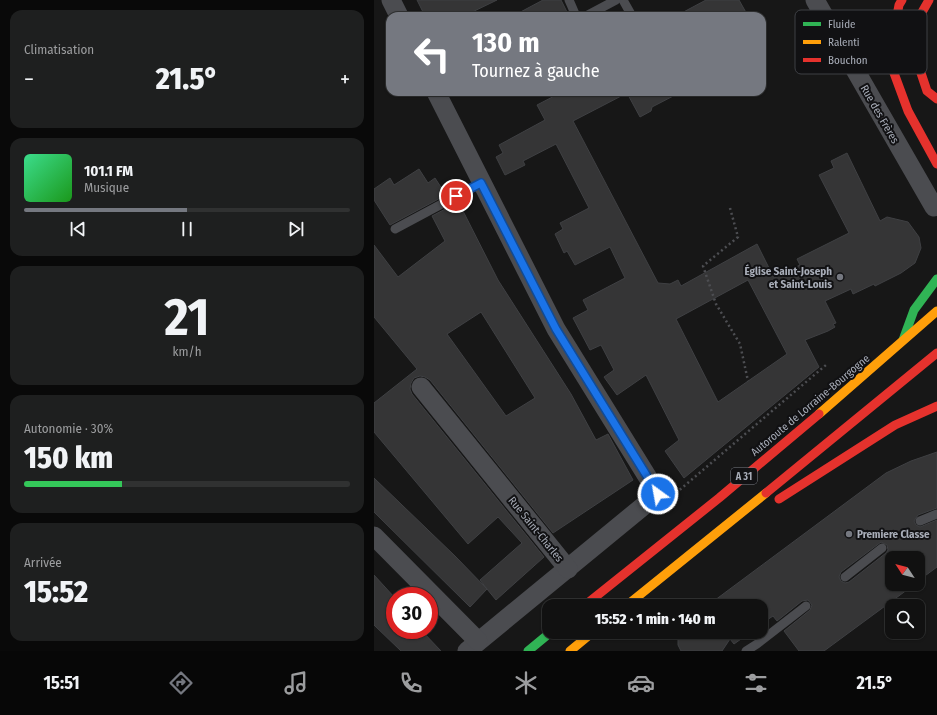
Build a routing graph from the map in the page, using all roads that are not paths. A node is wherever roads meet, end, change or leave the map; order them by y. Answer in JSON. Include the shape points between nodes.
{"nodes":[{"id":1,"x":391,"y":0,"type":"edge"},
{"id":2,"x":569,"y":0,"type":"edge"},
{"id":3,"x":616,"y":0,"type":"edge"},
{"id":4,"x":623,"y":0,"type":"edge"},
{"id":5,"x":815,"y":0,"type":"edge"},
{"id":6,"x":902,"y":0,"type":"edge"},
{"id":7,"x":929,"y":0,"type":"edge"},
{"id":8,"x":821,"y":10,"type":"edge"},
{"id":9,"x":898,"y":10,"type":"edge"},
{"id":10,"x":923,"y":10,"type":"edge"},
{"id":11,"x":397,"y":12,"type":"edge"},
{"id":12,"x":574,"y":12,"type":"edge"},
{"id":13,"x":594,"y":12,"type":"edge"},
{"id":14,"x":630,"y":12,"type":"edge"},
{"id":15,"x":858,"y":74,"type":"edge"},
{"id":16,"x":894,"y":74,"type":"edge"},
{"id":17,"x":921,"y":74,"type":"edge"},
{"id":18,"x":438,"y":96,"type":"edge"},
{"id":19,"x":937,"y":99,"type":"edge"},
{"id":20,"x":937,"y":164,"type":"edge"},
{"id":21,"x":481,"y":183,"type":"junction"},
{"id":22,"x":934,"y":207,"type":"dead end"},
{"id":23,"x":395,"y":229,"type":"dead end"},
{"id":24,"x":937,"y":279,"type":"edge"},
{"id":25,"x":937,"y":311,"type":"edge"},
{"id":26,"x":902,"y":343,"type":"junction"},
{"id":27,"x":937,"y":353,"type":"edge"},
{"id":28,"x":421,"y":387,"type":"dead end"},
{"id":29,"x":937,"y":406,"type":"edge"},
{"id":30,"x":772,"y":503,"type":"dead end"},
{"id":31,"x":937,"y":514,"type":"edge"},
{"id":32,"x":752,"y":516,"type":"dead end"},
{"id":33,"x":920,"y":521,"type":"dead end"},
{"id":34,"x":374,"y":536,"type":"edge"},
{"id":35,"x":882,"y":548,"type":"dead end"},
{"id":36,"x":685,"y":559,"type":"junction"},
{"id":37,"x":568,"y":569,"type":"junction"},
{"id":38,"x":845,"y":577,"type":"dead end"},
{"id":39,"x":593,"y":599,"type":"edge"},
{"id":40,"x":635,"y":599,"type":"edge"},
{"id":41,"x":806,"y":606,"type":"dead end"},
{"id":42,"x":543,"y":639,"type":"edge"},
{"id":43,"x":585,"y":639,"type":"edge"},
{"id":44,"x":473,"y":646,"type":"edge"},
{"id":45,"x":528,"y":651,"type":"edge"},
{"id":46,"x":570,"y":651,"type":"edge"},
{"id":47,"x":746,"y":651,"type":"edge"}],
"edges":[{"from":1,"to":11,"type":"street"},
{"from":2,"to":12,"type":"lane"},
{"from":3,"to":13,"type":"lane"},
{"from":4,"to":14,"type":"lane"},
{"from":5,"to":8,"type":"street","name":"Rue des Frères"},
{"from":6,"to":9,"type":"highway"},
{"from":7,"to":10,"type":"highway"},
{"from":15,"to":22,"type":"street","name":"Rue des Frères"},
{"from":16,"to":20,"type":"highway","via":[[908,111]]},
{"from":17,"to":19,"type":"highway","via":[[927,91]]},
{"from":18,"to":21,"type":"street"},
{"from":21,"to":23,"type":"lane"},
{"from":21,"to":37,"type":"street","via":[[556,329],[658,494]]},
{"from":24,"to":26,"type":"highway","via":[[914,310]]},
{"from":25,"to":26,"type":"highway","name":"Autoroute de Lorraine-Bourgogne","number":"A 31"},
{"from":26,"to":39,"type":"highway","name":"Autoroute de Lorraine-Bourgogne","number":"A 31"},
{"from":27,"to":36,"type":"highway","number":"A 31"},
{"from":28,"to":37,"type":"street","name":"Rue Saint-Charles"},
{"from":29,"to":30,"type":"highway","via":[[895,425]]},
{"from":31,"to":33,"type":"lane"},
{"from":32,"to":36,"type":"highway"},
{"from":34,"to":44,"type":"street"},
{"from":35,"to":38,"type":"lane"},
{"from":36,"to":40,"type":"highway","number":"A 31"},
{"from":37,"to":44,"type":"street","name":"Rue Saint-Charles"},
{"from":41,"to":47,"type":"lane"},
{"from":42,"to":45,"type":"highway"},
{"from":43,"to":46,"type":"highway"}]}
